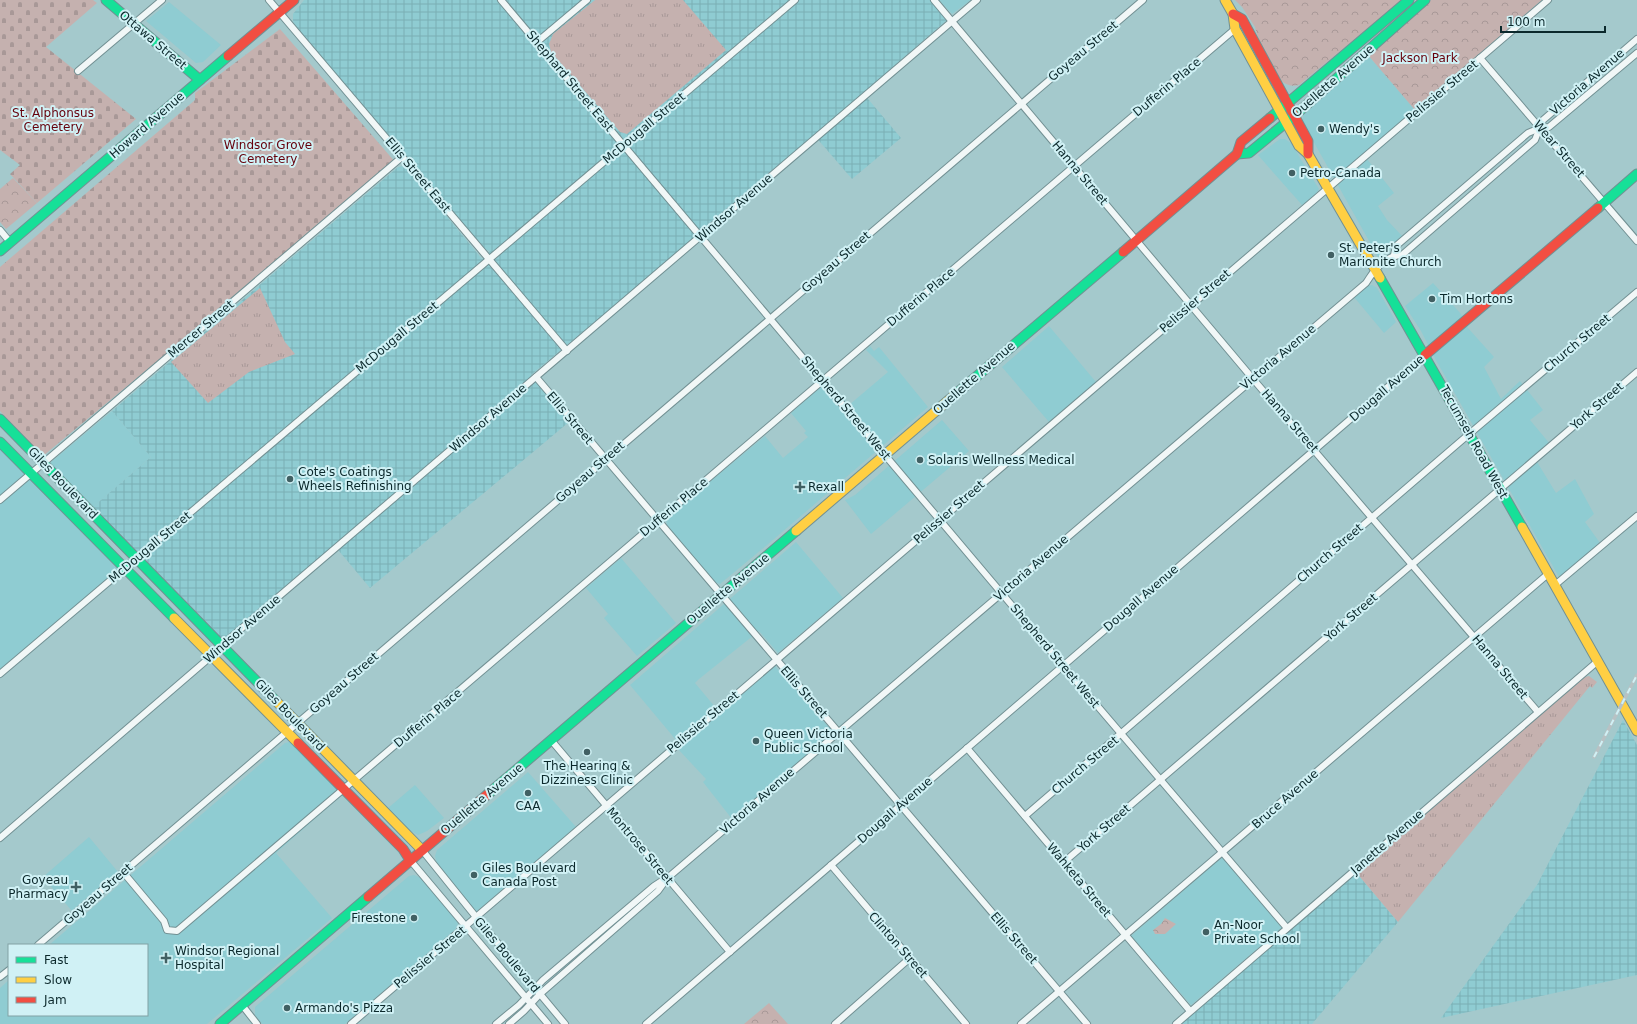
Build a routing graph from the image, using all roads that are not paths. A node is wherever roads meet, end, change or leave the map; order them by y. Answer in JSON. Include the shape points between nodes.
{"nodes":[{"id":1,"x":106,"y":0,"type":"edge"},
{"id":2,"x":162,"y":0,"type":"edge"},
{"id":3,"x":269,"y":0,"type":"edge"},
{"id":4,"x":294,"y":0,"type":"edge"},
{"id":5,"x":501,"y":0,"type":"edge"},
{"id":6,"x":587,"y":0,"type":"edge"},
{"id":7,"x":794,"y":0,"type":"edge"},
{"id":8,"x":934,"y":0,"type":"edge"},
{"id":9,"x":977,"y":0,"type":"edge"},
{"id":10,"x":1143,"y":0,"type":"edge"},
{"id":11,"x":1225,"y":0,"type":"edge"},
{"id":12,"x":1409,"y":0,"type":"edge"},
{"id":13,"x":1424,"y":0,"type":"edge"},
{"id":14,"x":1548,"y":0,"type":"edge"},
{"id":15,"x":280,"y":13,"type":"junction"},
{"id":16,"x":1233,"y":14,"type":"junction"},
{"id":17,"x":952,"y":21,"type":"junction"},
{"id":18,"x":134,"y":24,"type":"junction"},
{"id":19,"x":1235,"y":29,"type":"junction"},
{"id":20,"x":1637,"y":39,"type":"edge"},
{"id":21,"x":537,"y":42,"type":"junction"},
{"id":22,"x":1637,"y":53,"type":"edge"},
{"id":23,"x":1480,"y":58,"type":"junction"},
{"id":24,"x":78,"y":71,"type":"dead end"},
{"id":25,"x":200,"y":80,"type":"junction"},
{"id":26,"x":1021,"y":103,"type":"junction"},
{"id":27,"x":1288,"y":104,"type":"junction"},
{"id":28,"x":1279,"y":111,"type":"junction"},
{"id":29,"x":1294,"y":116,"type":"junction"},
{"id":30,"x":1285,"y":123,"type":"junction"},
{"id":31,"x":1540,"y":128,"type":"junction"},
{"id":32,"x":624,"y":145,"type":"junction"},
{"id":33,"x":1237,"y":154,"type":"junction"},
{"id":34,"x":1308,"y":154,"type":"junction"},
{"id":35,"x":402,"y":157,"type":"junction"},
{"id":36,"x":1074,"y":166,"type":"junction"},
{"id":37,"x":1637,"y":174,"type":"edge"},
{"id":38,"x":1328,"y":188,"type":"junction"},
{"id":39,"x":1604,"y":202,"type":"junction"},
{"id":40,"x":0,"y":230,"type":"edge"},
{"id":41,"x":701,"y":236,"type":"junction"},
{"id":42,"x":1137,"y":240,"type":"junction"},
{"id":43,"x":1637,"y":241,"type":"edge"},
{"id":44,"x":10,"y":242,"type":"junction"},
{"id":45,"x":0,"y":251,"type":"edge"},
{"id":46,"x":1394,"y":255,"type":"junction"},
{"id":47,"x":489,"y":260,"type":"junction"},
{"id":48,"x":1375,"y":269,"type":"junction"},
{"id":49,"x":1637,"y":292,"type":"edge"},
{"id":50,"x":1191,"y":305,"type":"junction"},
{"id":51,"x":770,"y":318,"type":"junction"},
{"id":52,"x":567,"y":351,"type":"junction"},
{"id":53,"x":1425,"y":355,"type":"junction"},
{"id":54,"x":1637,"y":372,"type":"edge"},
{"id":55,"x":536,"y":377,"type":"junction"},
{"id":56,"x":1253,"y":378,"type":"junction"},
{"id":57,"x":823,"y":380,"type":"junction"},
{"id":58,"x":0,"y":419,"type":"edge"},
{"id":59,"x":1469,"y":434,"type":"junction"},
{"id":60,"x":0,"y":442,"type":"edge"},
{"id":61,"x":1315,"y":449,"type":"junction"},
{"id":62,"x":886,"y":455,"type":"junction"},
{"id":63,"x":606,"y":459,"type":"junction"},
{"id":64,"x":44,"y":463,"type":"junction"},
{"id":65,"x":31,"y":474,"type":"junction"},
{"id":66,"x":1500,"y":489,"type":"junction"},
{"id":67,"x":0,"y":500,"type":"edge"},
{"id":68,"x":1637,"y":516,"type":"edge"},
{"id":69,"x":1372,"y":517,"type":"junction"},
{"id":70,"x":940,"y":520,"type":"junction"},
{"id":71,"x":658,"y":521,"type":"junction"},
{"id":72,"x":137,"y":558,"type":"junction"},
{"id":73,"x":1413,"y":564,"type":"junction"},
{"id":74,"x":125,"y":568,"type":"junction"},
{"id":75,"x":1548,"y":574,"type":"junction"},
{"id":76,"x":1555,"y":585,"type":"junction"},
{"id":77,"x":1001,"y":592,"type":"junction"},
{"id":78,"x":721,"y":595,"type":"junction"},
{"id":79,"x":1474,"y":637,"type":"junction"},
{"id":80,"x":222,"y":645,"type":"junction"},
{"id":81,"x":212,"y":655,"type":"junction"},
{"id":82,"x":776,"y":659,"type":"junction"},
{"id":83,"x":1598,"y":661,"type":"junction"},
{"id":84,"x":1063,"y":665,"type":"junction"},
{"id":85,"x":0,"y":674,"type":"edge"},
{"id":86,"x":1538,"y":712,"type":"junction"},
{"id":87,"x":298,"y":723,"type":"junction"},
{"id":88,"x":287,"y":731,"type":"junction"},
{"id":89,"x":1637,"y":731,"type":"edge"},
{"id":90,"x":838,"y":732,"type":"junction"},
{"id":91,"x":1121,"y":734,"type":"junction"},
{"id":92,"x":551,"y":740,"type":"junction"},
{"id":93,"x":967,"y":748,"type":"junction"},
{"id":94,"x":354,"y":780,"type":"junction"},
{"id":95,"x":1160,"y":780,"type":"junction"},
{"id":96,"x":344,"y":789,"type":"junction"},
{"id":97,"x":605,"y":805,"type":"junction"},
{"id":98,"x":901,"y":805,"type":"junction"},
{"id":99,"x":1025,"y":816,"type":"junction"},
{"id":100,"x":0,"y":838,"type":"edge"},
{"id":101,"x":422,"y":850,"type":"junction"},
{"id":102,"x":1222,"y":852,"type":"junction"},
{"id":103,"x":410,"y":860,"type":"junction"},
{"id":104,"x":1064,"y":862,"type":"junction"},
{"id":105,"x":831,"y":865,"type":"junction"},
{"id":106,"x":123,"y":872,"type":"junction"},
{"id":107,"x":667,"y":878,"type":"junction"},
{"id":108,"x":476,"y":917,"type":"junction"},
{"id":109,"x":465,"y":926,"type":"junction"},
{"id":110,"x":1287,"y":928,"type":"junction"},
{"id":111,"x":1126,"y":935,"type":"junction"},
{"id":112,"x":39,"y":944,"type":"edge"},
{"id":113,"x":730,"y":952,"type":"junction"},
{"id":114,"x":910,"y":958,"type":"junction"},
{"id":115,"x":8,"y":971,"type":"edge"},
{"id":116,"x":0,"y":977,"type":"edge"},
{"id":117,"x":534,"y":988,"type":"junction"},
{"id":118,"x":1060,"y":991,"type":"junction"},
{"id":119,"x":540,"y":994,"type":"junction"},
{"id":120,"x":525,"y":998,"type":"junction"},
{"id":121,"x":531,"y":1004,"type":"junction"},
{"id":122,"x":242,"y":1005,"type":"junction"},
{"id":123,"x":1190,"y":1012,"type":"junction"},
{"id":124,"x":220,"y":1024,"type":"edge"},
{"id":125,"x":258,"y":1024,"type":"edge"},
{"id":126,"x":350,"y":1024,"type":"edge"},
{"id":127,"x":496,"y":1024,"type":"edge"},
{"id":128,"x":509,"y":1024,"type":"edge"},
{"id":129,"x":548,"y":1024,"type":"edge"},
{"id":130,"x":566,"y":1024,"type":"edge"},
{"id":131,"x":646,"y":1024,"type":"edge"},
{"id":132,"x":835,"y":1024,"type":"edge"},
{"id":133,"x":966,"y":1024,"type":"edge"},
{"id":134,"x":1021,"y":1024,"type":"edge"},
{"id":135,"x":1088,"y":1024,"type":"edge"},
{"id":136,"x":1176,"y":1024,"type":"edge"}],
"edges":[{"from":1,"to":18,"type":"main road","name":"Ottawa Street"},
{"from":2,"to":18,"type":"street"},
{"from":3,"to":15,"type":"street","name":"Ellis Street East"},
{"from":4,"to":15,"type":"main road","name":"Howard Avenue"},
{"from":5,"to":21,"type":"street","name":"Shephard Street East"},
{"from":6,"to":21,"type":"street"},
{"from":7,"to":32,"type":"street","name":"McDougall Street"},
{"from":8,"to":17,"type":"street","name":"Hanna Street"},
{"from":9,"to":17,"type":"street","name":"Windsor Avenue"},
{"from":10,"to":26,"type":"street","name":"Goyeau Street"},
{"from":11,"to":16,"type":"main road"},
{"from":12,"to":27,"type":"main road","name":"Ouellette Avenue"},
{"from":13,"to":29,"type":"main road","name":"Ouellette Avenue"},
{"from":14,"to":23,"type":"street","name":"Pelissier Street"},
{"from":15,"to":25,"type":"main road","name":"Howard Avenue"},
{"from":15,"to":35,"type":"street","name":"Ellis Street East"},
{"from":16,"to":19,"type":"main road"},
{"from":16,"to":27,"type":"main road","name":"Tecumseh Road West","via":[[1242,19]]},
{"from":17,"to":26,"type":"street","name":"Hanna Street"},
{"from":17,"to":41,"type":"street","name":"Windsor Avenue"},
{"from":18,"to":24,"type":"street"},
{"from":18,"to":25,"type":"main road","name":"Ottawa Street"},
{"from":19,"to":28,"type":"main road","name":"Tecumseh Road West"},
{"from":19,"to":36,"type":"street","name":"Dufferin Place"},
{"from":20,"to":31,"type":"street","name":"Victoria Avenue","via":[[1543,120]]},
{"from":21,"to":32,"type":"street","name":"Shephard Street East"},
{"from":22,"to":31,"type":"street","name":"Victoria Avenue","via":[[1549,127]]},
{"from":23,"to":31,"type":"street","name":"Wear Street"},
{"from":23,"to":38,"type":"street","name":"Pelissier Street"},
{"from":25,"to":44,"type":"main road","name":"Howard Avenue"},
{"from":26,"to":36,"type":"street","name":"Hanna Street"},
{"from":26,"to":51,"type":"street","name":"Goyeau Street"},
{"from":27,"to":28,"type":"main road","name":"Ouellette Avenue"},
{"from":27,"to":29,"type":"main road","name":"Tecumseh Road West"},
{"from":28,"to":30,"type":"main road","name":"Tecumseh Road West"},
{"from":28,"to":33,"type":"main road","name":"Ouellette Avenue","via":[[1241,142]]},
{"from":29,"to":30,"type":"main road","name":"Ouellette Avenue"},
{"from":29,"to":34,"type":"main road","name":"Tecumseh Road West","via":[[1308,141]]},
{"from":30,"to":33,"type":"main road","name":"Ouellette Avenue","via":[[1249,153]]},
{"from":30,"to":34,"type":"main road","name":"Tecumseh Road West","via":[[1299,146]]},
{"from":31,"to":39,"type":"street","name":"Wear Street"},
{"from":31,"to":46,"type":"street","name":"Victoria Avenue","via":[[1528,133],[1396,246]]},
{"from":31,"to":46,"type":"street","name":"Victoria Avenue","via":[[1535,140],[1402,255]]},
{"from":32,"to":41,"type":"street","name":"Shephard Street East"},
{"from":32,"to":47,"type":"street","name":"McDougall Street"},
{"from":33,"to":42,"type":"main road","name":"Ouellette Avenue"},
{"from":34,"to":38,"type":"main road","name":"Tecumseh Road West"},
{"from":35,"to":47,"type":"street","name":"Ellis Street East"},
{"from":35,"to":64,"type":"street","name":"Mercer Street"},
{"from":36,"to":42,"type":"street","name":"Hanna Street"},
{"from":36,"to":57,"type":"street","name":"Dufferin Place"},
{"from":37,"to":39,"type":"main road","name":"Dougall Avenue"},
{"from":38,"to":48,"type":"main road","name":"Tecumseh Road West"},
{"from":38,"to":50,"type":"street","name":"Pelissier Street"},
{"from":39,"to":43,"type":"street","name":"Wear Street"},
{"from":39,"to":53,"type":"main road","name":"Dougall Avenue"},
{"from":40,"to":44,"type":"street"},
{"from":41,"to":51,"type":"street","name":"Shepherd Street West"},
{"from":41,"to":52,"type":"street","name":"Windsor Avenue"},
{"from":42,"to":50,"type":"street","name":"Hanna Street"},
{"from":42,"to":62,"type":"main road","name":"Ouellette Avenue"},
{"from":44,"to":45,"type":"main road","name":"Howard Avenue"},
{"from":46,"to":48,"type":"street","name":"Victoria Avenue"},
{"from":47,"to":52,"type":"street","name":"Ellis Street East"},
{"from":47,"to":72,"type":"street","name":"McDougall Street"},
{"from":48,"to":53,"type":"main road","name":"Tecumseh Road West"},
{"from":48,"to":56,"type":"street","name":"Victoria Avenue","via":[[1366,283]]},
{"from":49,"to":59,"type":"street","name":"Church Street"},
{"from":50,"to":56,"type":"street","name":"Hanna Street"},
{"from":50,"to":70,"type":"street","name":"Pelissier Street"},
{"from":51,"to":57,"type":"street","name":"Shepherd Street West"},
{"from":51,"to":63,"type":"street","name":"Goyeau Street"},
{"from":52,"to":55,"type":"street","name":"Windsor Avenue"},
{"from":53,"to":59,"type":"main road","name":"Tecumseh Road West"},
{"from":53,"to":61,"type":"street","name":"Dougall Avenue"},
{"from":54,"to":66,"type":"street","name":"York Street"},
{"from":55,"to":63,"type":"street","name":"Ellis Street"},
{"from":55,"to":80,"type":"street","name":"Windsor Avenue"},
{"from":56,"to":61,"type":"street","name":"Hanna Street"},
{"from":56,"to":77,"type":"street","name":"Victoria Avenue"},
{"from":57,"to":62,"type":"street","name":"Shepherd Street West"},
{"from":57,"to":71,"type":"street","name":"Dufferin Place"},
{"from":58,"to":64,"type":"main road","name":"Giles Boulevard"},
{"from":59,"to":66,"type":"main road","name":"Tecumseh Road West"},
{"from":59,"to":69,"type":"street","name":"Church Street"},
{"from":60,"to":65,"type":"main road","name":"Giles Boulevard"},
{"from":61,"to":69,"type":"street","name":"Hanna Street"},
{"from":61,"to":84,"type":"street","name":"Dougall Avenue"},
{"from":62,"to":70,"type":"street","name":"Shepherd Street West"},
{"from":62,"to":78,"type":"main road","name":"Ouellette Avenue"},
{"from":63,"to":71,"type":"street","name":"Ellis Street"},
{"from":63,"to":87,"type":"street","name":"Goyeau Street"},
{"from":64,"to":65,"type":"street","name":"Mercer Street"},
{"from":64,"to":72,"type":"main road","name":"Giles Boulevard"},
{"from":65,"to":67,"type":"street","name":"Mercer Street"},
{"from":65,"to":74,"type":"main road","name":"Giles Boulevard"},
{"from":66,"to":73,"type":"street","name":"York Street"},
{"from":66,"to":75,"type":"main road","name":"Tecumseh Road West"},
{"from":68,"to":76,"type":"street"},
{"from":69,"to":73,"type":"street","name":"Hanna Street"},
{"from":69,"to":91,"type":"street","name":"Church Street"},
{"from":70,"to":77,"type":"street","name":"Shepherd Street West"},
{"from":70,"to":82,"type":"street","name":"Pelissier Street"},
{"from":71,"to":78,"type":"street","name":"Ellis Street"},
{"from":71,"to":94,"type":"street","name":"Dufferin Place"},
{"from":72,"to":74,"type":"street","name":"McDougall Street"},
{"from":72,"to":80,"type":"main road","name":"Giles Boulevard"},
{"from":73,"to":79,"type":"street","name":"Hanna Street"},
{"from":73,"to":95,"type":"street","name":"York Street"},
{"from":74,"to":81,"type":"main road","name":"Giles Boulevard"},
{"from":74,"to":85,"type":"street","name":"McDougall Street"},
{"from":75,"to":76,"type":"main road","name":"Tecumseh Road West"},
{"from":75,"to":79,"type":"street","name":"Bruce Avenue"},
{"from":76,"to":83,"type":"main road","name":"Tecumseh Road West"},
{"from":77,"to":84,"type":"street","name":"Shepherd Street West"},
{"from":77,"to":90,"type":"street","name":"Victoria Avenue"},
{"from":78,"to":82,"type":"street","name":"Ellis Street"},
{"from":78,"to":92,"type":"main road","name":"Ouellette Avenue"},
{"from":79,"to":86,"type":"street","name":"Hanna Street"},
{"from":79,"to":102,"type":"street","name":"Bruce Avenue"},
{"from":80,"to":81,"type":"street","name":"Windsor Avenue"},
{"from":80,"to":87,"type":"main road","name":"Giles Boulevard"},
{"from":81,"to":88,"type":"main road","name":"Giles Boulevard"},
{"from":81,"to":100,"type":"street","name":"Windsor Avenue"},
{"from":82,"to":90,"type":"street","name":"Ellis Street"},
{"from":82,"to":97,"type":"street","name":"Pelissier Street"},
{"from":83,"to":86,"type":"street","name":"Janette Avenue"},
{"from":83,"to":89,"type":"main road","name":"Tecumseh Road West"},
{"from":84,"to":91,"type":"street","name":"Shepherd Street West"},
{"from":84,"to":93,"type":"street","name":"Dougall Avenue"},
{"from":86,"to":110,"type":"street","name":"Janette Avenue"},
{"from":87,"to":88,"type":"street","name":"Goyeau Street"},
{"from":87,"to":94,"type":"main road","name":"Giles Boulevard"},
{"from":88,"to":96,"type":"main road","name":"Giles Boulevard"},
{"from":88,"to":106,"type":"street","name":"Goyeau Street"},
{"from":90,"to":98,"type":"street","name":"Ellis Street"},
{"from":90,"to":107,"type":"street","name":"Victoria Avenue"},
{"from":91,"to":95,"type":"street","name":"Shepherd Street West"},
{"from":91,"to":99,"type":"street","name":"Church Street"},
{"from":92,"to":97,"type":"street","name":"Montrose Street"},
{"from":92,"to":101,"type":"main road","name":"Ouellette Avenue"},
{"from":93,"to":98,"type":"street","name":"Dougall Avenue"},
{"from":93,"to":99,"type":"street","name":"Wahketa Street"},
{"from":94,"to":96,"type":"street","name":"Dufferin Place"},
{"from":94,"to":101,"type":"main road","name":"Giles Boulevard"},
{"from":95,"to":102,"type":"street","name":"Shepherd Street West"},
{"from":95,"to":104,"type":"street","name":"York Street"},
{"from":96,"to":103,"type":"main road","name":"Giles Boulevard","via":[[403,849]]},
{"from":96,"to":106,"type":"street","name":"Dufferin Place","via":[[177,931],[167,930],[164,921]]},
{"from":97,"to":107,"type":"street","name":"Montrose Street"},
{"from":97,"to":108,"type":"street","name":"Pelissier Street"},
{"from":98,"to":105,"type":"street","name":"Dougall Avenue"},
{"from":98,"to":118,"type":"street","name":"Ellis Street"},
{"from":99,"to":104,"type":"street","name":"Wahketa Street"},
{"from":101,"to":103,"type":"main road","name":"Ouellette Avenue"},
{"from":101,"to":108,"type":"street","name":"Giles Boulevard"},
{"from":102,"to":110,"type":"street","name":"Shepherd Street West"},
{"from":102,"to":111,"type":"street","name":"Bruce Avenue"},
{"from":103,"to":109,"type":"street","name":"Giles Boulevard"},
{"from":103,"to":122,"type":"main road","name":"Ouellette Avenue"},
{"from":104,"to":111,"type":"street","name":"Wahketa Street"},
{"from":105,"to":113,"type":"street","name":"Dougall Avenue"},
{"from":105,"to":114,"type":"street","name":"Clinton Street"},
{"from":106,"to":112,"type":"street","name":"Goyeau Street"},
{"from":107,"to":113,"type":"street","name":"Montrose Street"},
{"from":107,"to":117,"type":"street","name":"Victoria Avenue","via":[[654,886]]},
{"from":107,"to":119,"type":"street","name":"Victoria Avenue","via":[[658,891]]},
{"from":108,"to":109,"type":"street","name":"Pelissier Street"},
{"from":108,"to":117,"type":"street","name":"Giles Boulevard"},
{"from":109,"to":120,"type":"street","name":"Giles Boulevard"},
{"from":109,"to":126,"type":"street","name":"Pelissier Street"},
{"from":110,"to":123,"type":"street","name":"Janette Avenue"},
{"from":111,"to":118,"type":"street","name":"Bruce Avenue"},
{"from":111,"to":123,"type":"street","name":"Wahketa Street"},
{"from":113,"to":131,"type":"street","name":"Dougall Avenue"},
{"from":114,"to":132,"type":"street"},
{"from":114,"to":133,"type":"street","name":"Clinton Street"},
{"from":115,"to":116,"type":"street"},
{"from":117,"to":119,"type":"street","name":"Giles Boulevard"},
{"from":117,"to":120,"type":"street","name":"Victoria Avenue"},
{"from":118,"to":134,"type":"street","name":"Bruce Avenue"},
{"from":118,"to":135,"type":"street","name":"Ellis Street"},
{"from":119,"to":121,"type":"street","name":"Victoria Avenue"},
{"from":119,"to":130,"type":"street","name":"Giles Boulevard"},
{"from":120,"to":121,"type":"street","name":"Giles Boulevard"},
{"from":120,"to":127,"type":"street","name":"Victoria Avenue"},
{"from":121,"to":128,"type":"street","name":"Victoria Avenue"},
{"from":121,"to":129,"type":"street","name":"Giles Boulevard"},
{"from":122,"to":124,"type":"main road","name":"Ouellette Avenue"},
{"from":122,"to":125,"type":"street"},
{"from":123,"to":136,"type":"street","name":"Janette Avenue"}]}
